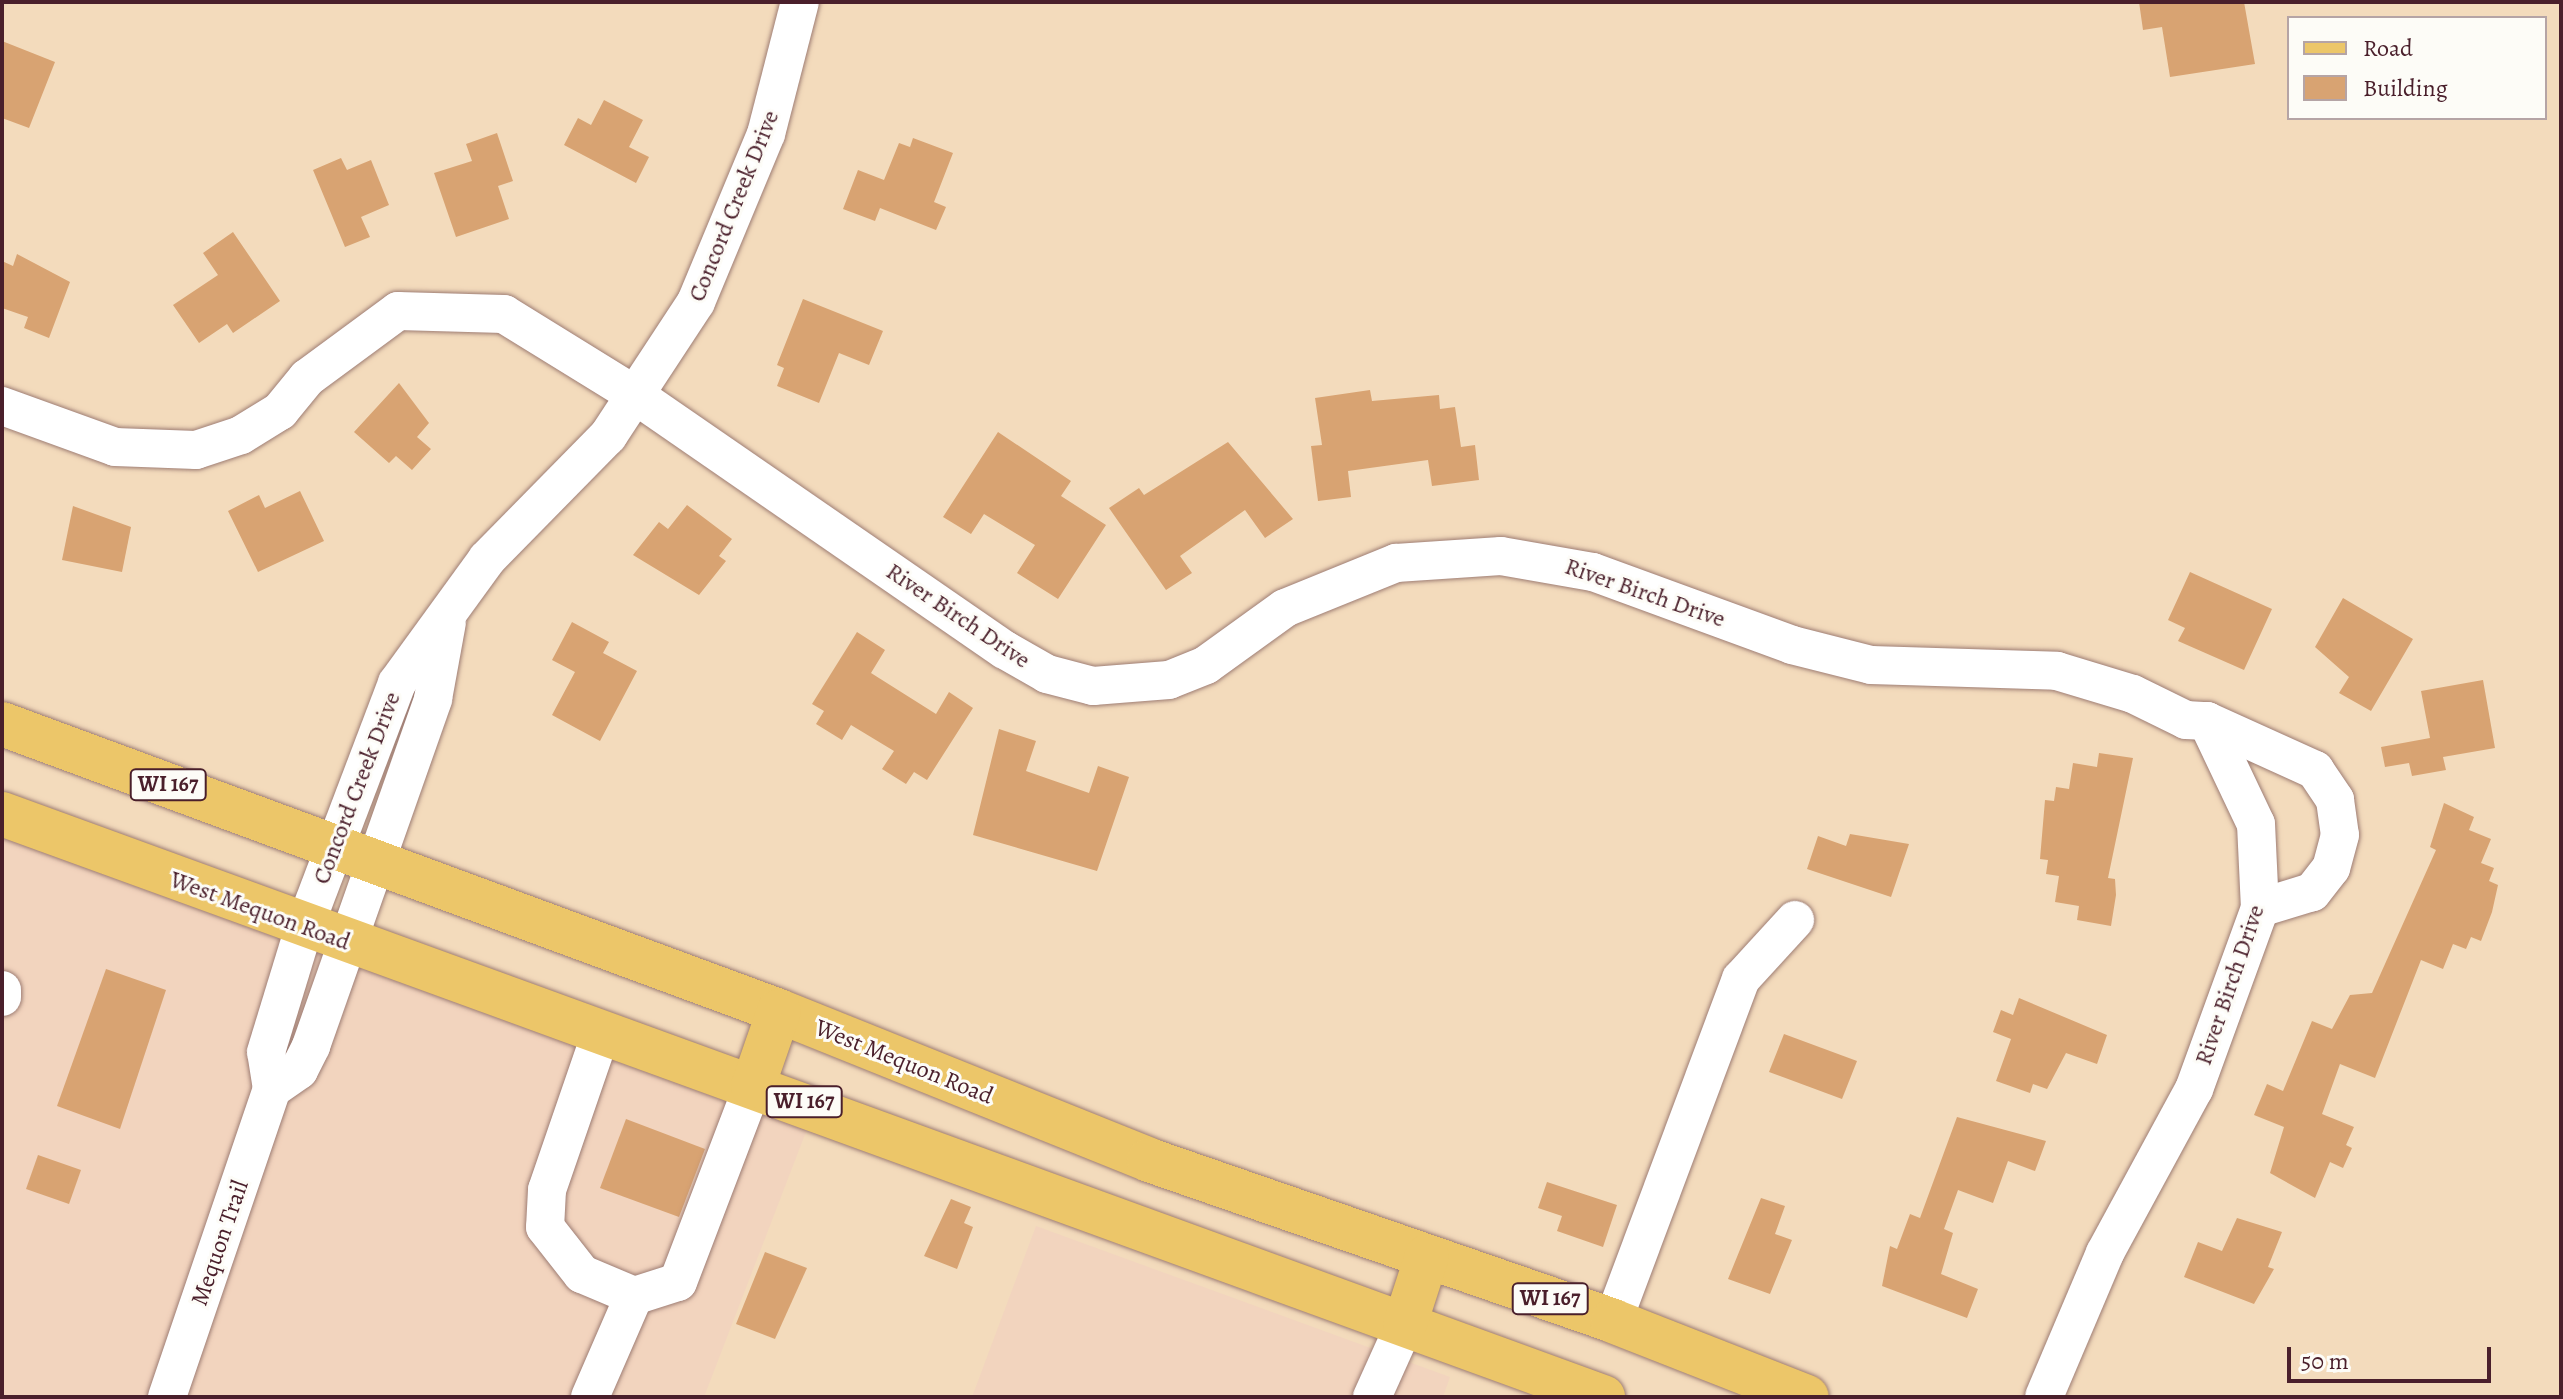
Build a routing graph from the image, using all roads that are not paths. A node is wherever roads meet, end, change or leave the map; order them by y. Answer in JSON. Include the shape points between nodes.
{"nodes":[{"id":1,"x":800,"y":2,"type":"edge"},
{"id":2,"x":635,"y":395,"type":"junction"},
{"id":3,"x":2,"y":406,"type":"edge"},
{"id":4,"x":449,"y":614,"type":"junction"},
{"id":5,"x":2207,"y":721,"type":"junction"},
{"id":6,"x":2,"y":724,"type":"edge"},
{"id":7,"x":2,"y":814,"type":"edge"},
{"id":8,"x":334,"y":846,"type":"junction"},
{"id":9,"x":378,"y":862,"type":"junction"},
{"id":10,"x":2260,"y":908,"type":"junction"},
{"id":11,"x":1795,"y":920,"type":"dead end"},
{"id":12,"x":304,"y":928,"type":"junction"},
{"id":13,"x":347,"y":944,"type":"junction"},
{"id":14,"x":2,"y":990,"type":"edge"},
{"id":15,"x":2,"y":997,"type":"edge"},
{"id":16,"x":779,"y":1011,"type":"junction"},
{"id":17,"x":601,"y":1033,"type":"junction"},
{"id":18,"x":753,"y":1086,"type":"junction"},
{"id":19,"x":272,"y":1089,"type":"junction"},
{"id":20,"x":1427,"y":1256,"type":"junction"},
{"id":21,"x":634,"y":1296,"type":"junction"},
{"id":22,"x":1613,"y":1321,"type":"junction"},
{"id":23,"x":1400,"y":1337,"type":"junction"},
{"id":24,"x":167,"y":1397,"type":"edge"},
{"id":25,"x":590,"y":1397,"type":"edge"},
{"id":26,"x":1372,"y":1397,"type":"edge"},
{"id":27,"x":1397,"y":1397,"type":"edge"},
{"id":28,"x":1603,"y":1397,"type":"edge"},
{"id":29,"x":1807,"y":1397,"type":"edge"},
{"id":30,"x":2044,"y":1397,"type":"edge"}],
"edges":[{"from":1,"to":2,"type":"street","name":"Concord Creek Drive","via":[[792,56],[731,221],[696,302]]},
{"from":2,"to":3,"type":"street","name":"River Birch Drive","via":[[504,314],[450,309],[398,311],[307,378],[280,411],[241,435],[196,450],[115,447]]},
{"from":2,"to":4,"type":"street","name":"Concord Creek Drive","via":[[608,436],[487,559]]},
{"from":2,"to":5,"type":"street","name":"River Birch Drive","via":[[1005,650],[1047,674],[1093,686],[1134,688],[1194,670],[1285,608],[1396,563],[1501,556],[1593,572],[1792,645],[1871,665],[2057,671],[2133,694],[2186,720]]},
{"from":4,"to":8,"type":"street","name":"Concord Creek Drive","via":[[397,683]]},
{"from":4,"to":9,"type":"street","name":"Concord Creek Drive","via":[[433,699]]},
{"from":5,"to":10,"type":"street","name":"River Birch Drive","via":[[2256,824]]},
{"from":5,"to":10,"type":"street","via":[[2315,770],[2335,800],[2340,835],[2331,868],[2312,892],[2285,906]]},
{"from":6,"to":8,"type":"main road","name":"West Mequon Road","number":"WI 167"},
{"from":7,"to":12,"type":"main road","name":"West Mequon Road","number":"WI 167"},
{"from":8,"to":9,"type":"main road","name":"West Mequon Road","number":"WI 167"},
{"from":8,"to":12,"type":"street","name":"Concord Creek Drive"},
{"from":9,"to":13,"type":"street","name":"Concord Creek Drive"},
{"from":9,"to":16,"type":"main road","name":"West Mequon Road","number":"WI 167"},
{"from":10,"to":30,"type":"street","name":"River Birch Drive","via":[[2194,1089],[2105,1253]]},
{"from":11,"to":22,"type":"street","via":[[1741,979]]},
{"from":12,"to":13,"type":"main road","name":"West Mequon Road","number":"WI 167"},
{"from":12,"to":19,"type":"street","name":"Mequon Trail","via":[[266,1052]]},
{"from":13,"to":17,"type":"main road","name":"West Mequon Road","number":"WI 167"},
{"from":13,"to":19,"type":"street","via":[[299,1070]]},
{"from":14,"to":15,"type":"street"},
{"from":16,"to":18,"type":"main road"},
{"from":16,"to":20,"type":"main road","name":"West Mequon Road","number":"WI 167","via":[[1149,1160]]},
{"from":17,"to":18,"type":"main road","name":"West Mequon Road","number":"WI 167"},
{"from":17,"to":21,"type":"street","via":[[547,1190],[545,1227],[582,1274]]},
{"from":18,"to":21,"type":"street","via":[[678,1282]]},
{"from":18,"to":23,"type":"main road","name":"West Mequon Road","number":"WI 167"},
{"from":19,"to":24,"type":"street","name":"Mequon Trail"},
{"from":20,"to":22,"type":"main road","name":"West Mequon Road","number":"WI 167"},
{"from":20,"to":23,"type":"main road"},
{"from":21,"to":25,"type":"street"},
{"from":22,"to":29,"type":"main road","name":"West Mequon Road","number":"WI 167"},
{"from":23,"to":26,"type":"street"},
{"from":23,"to":27,"type":"street","via":[[1402,1383]]},
{"from":23,"to":28,"type":"main road","name":"West Mequon Road","number":"WI 167"}]}
